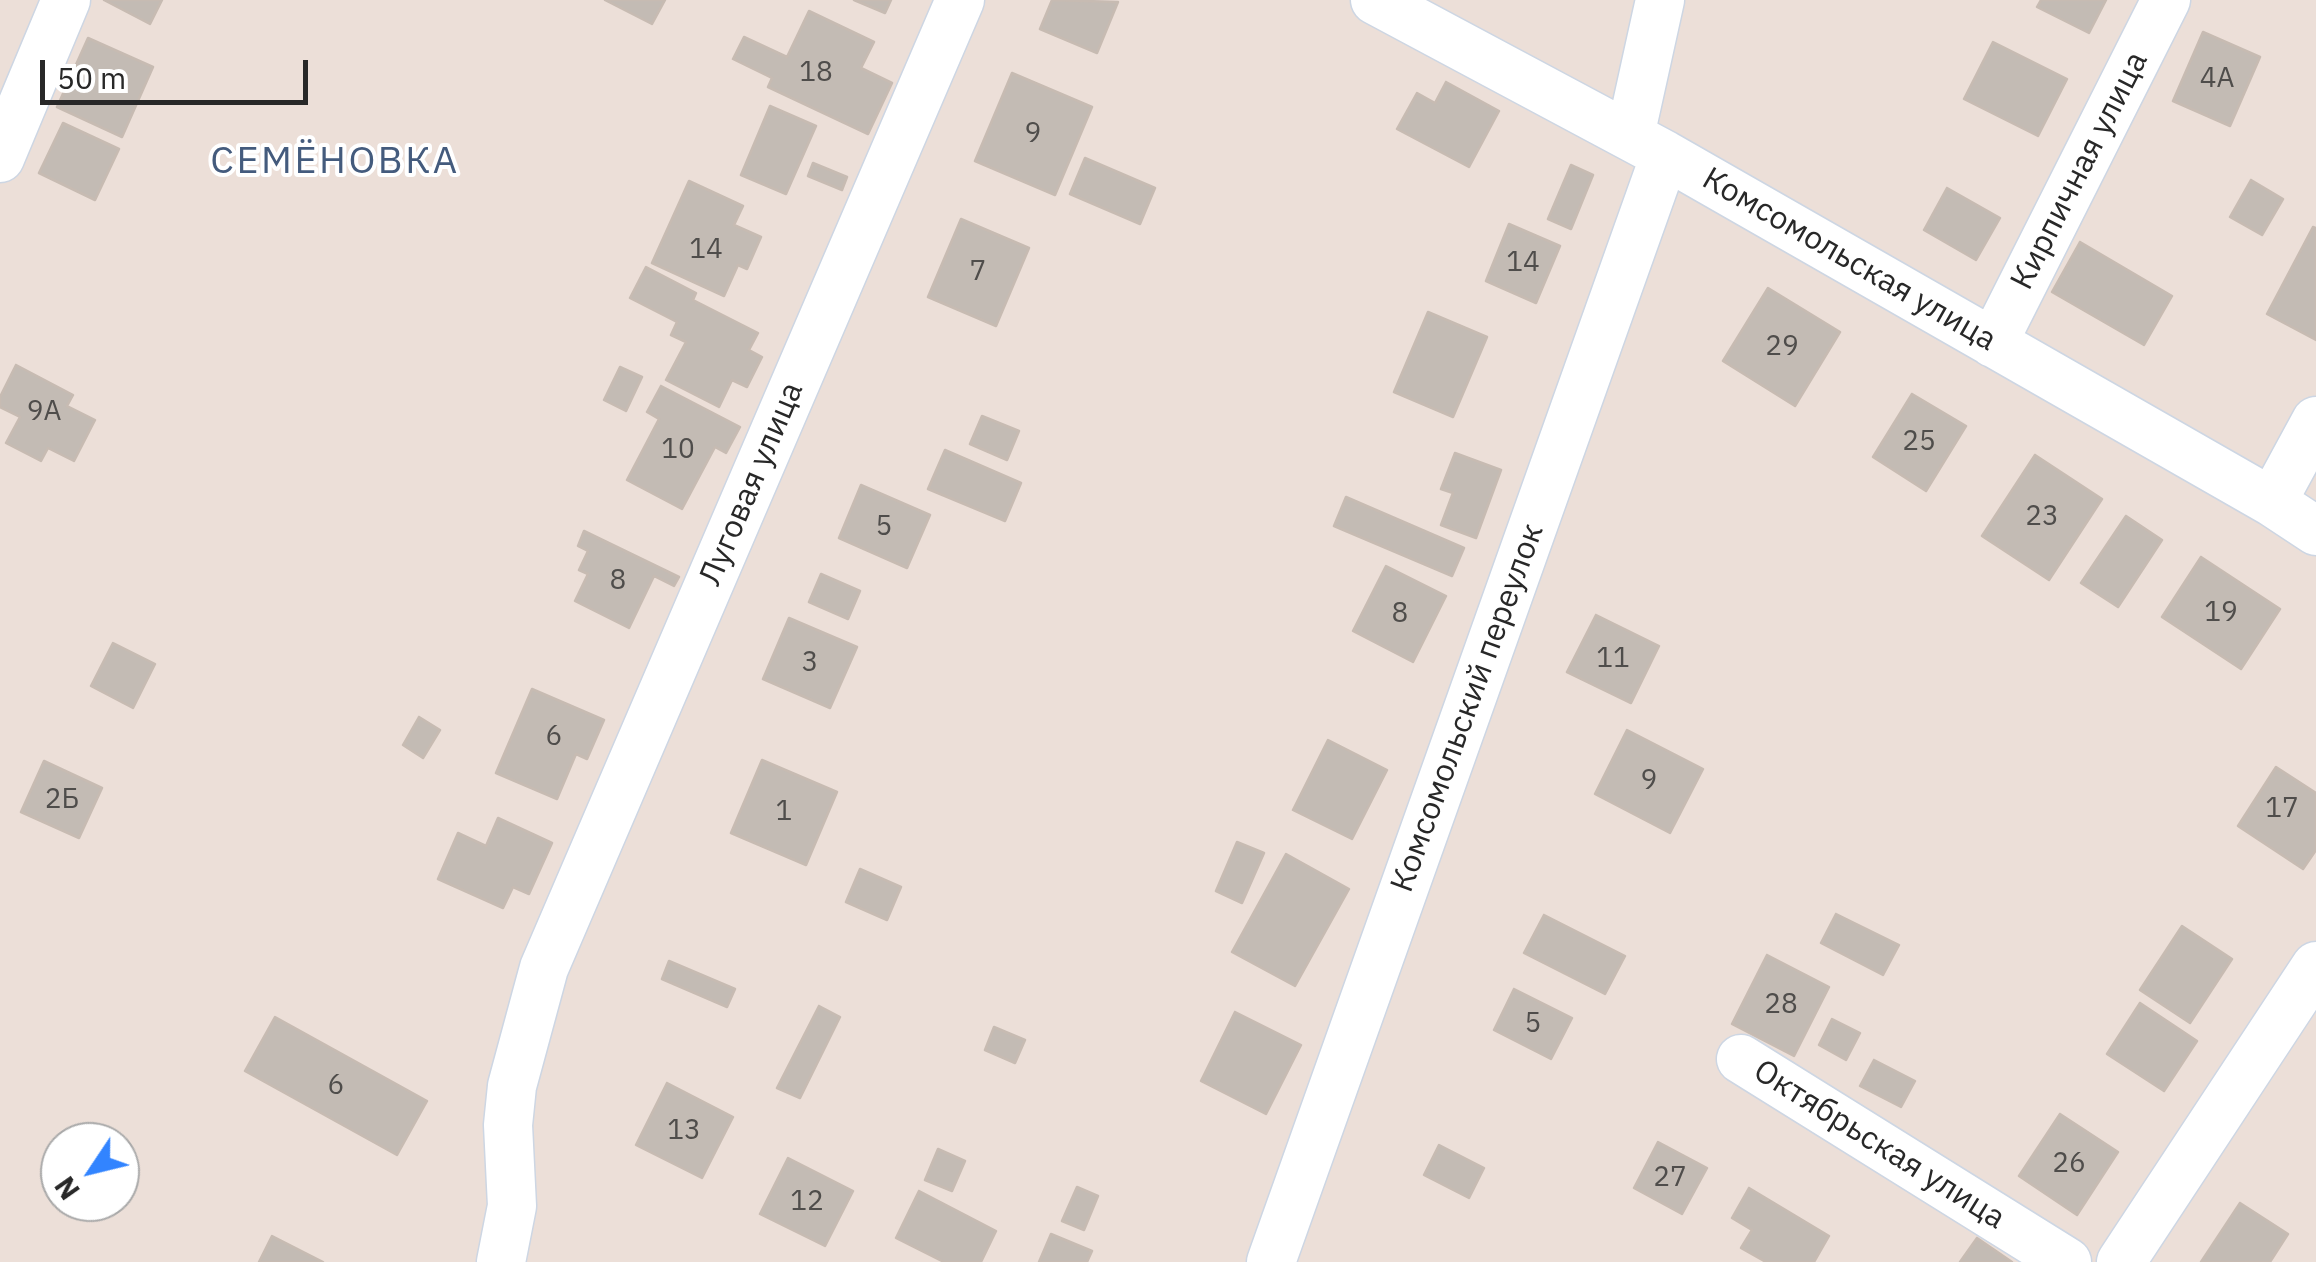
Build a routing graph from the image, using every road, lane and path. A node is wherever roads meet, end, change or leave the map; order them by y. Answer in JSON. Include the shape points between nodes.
{"nodes":[{"id":1,"x":66,"y":0,"type":"edge"},
{"id":2,"x":960,"y":0,"type":"edge"},
{"id":3,"x":1375,"y":0,"type":"edge"},
{"id":4,"x":1660,"y":0,"type":"edge"},
{"id":5,"x":2166,"y":0,"type":"edge"},
{"id":6,"x":1648,"y":145,"type":"junction"},
{"id":7,"x":0,"y":158,"type":"edge"},
{"id":8,"x":1993,"y":342,"type":"junction"},
{"id":9,"x":2316,"y":420,"type":"edge"},
{"id":10,"x":2272,"y":502,"type":"junction"},
{"id":11,"x":2316,"y":531,"type":"edge"},
{"id":12,"x":2316,"y":966,"type":"edge"},
{"id":13,"x":1741,"y":1059,"type":"dead end"},
{"id":14,"x":501,"y":1262,"type":"edge"},
{"id":15,"x":1271,"y":1262,"type":"edge"},
{"id":16,"x":2067,"y":1262,"type":"edge"},
{"id":17,"x":2122,"y":1262,"type":"edge"}],
"edges":[{"from":1,"to":7,"type":"street"},
{"from":2,"to":14,"type":"street","name":"Луговая улица","via":[[544,968],[512,1086],[512,1206]]},
{"from":3,"to":6,"type":"street","name":"Комсомольская улица"},
{"from":4,"to":6,"type":"street","name":"Комсомольский переулок"},
{"from":5,"to":8,"type":"street","name":"Кирпичная улица"},
{"from":6,"to":8,"type":"street","name":"Комсомольская улица"},
{"from":6,"to":15,"type":"street","name":"Комсомольский переулок"},
{"from":8,"to":10,"type":"street","name":"Комсомольская улица"},
{"from":9,"to":10,"type":"street"},
{"from":10,"to":11,"type":"street","name":"Комсомольская улица"},
{"from":12,"to":17,"type":"street"},
{"from":13,"to":16,"type":"street","name":"Октябрьская улица"}]}
